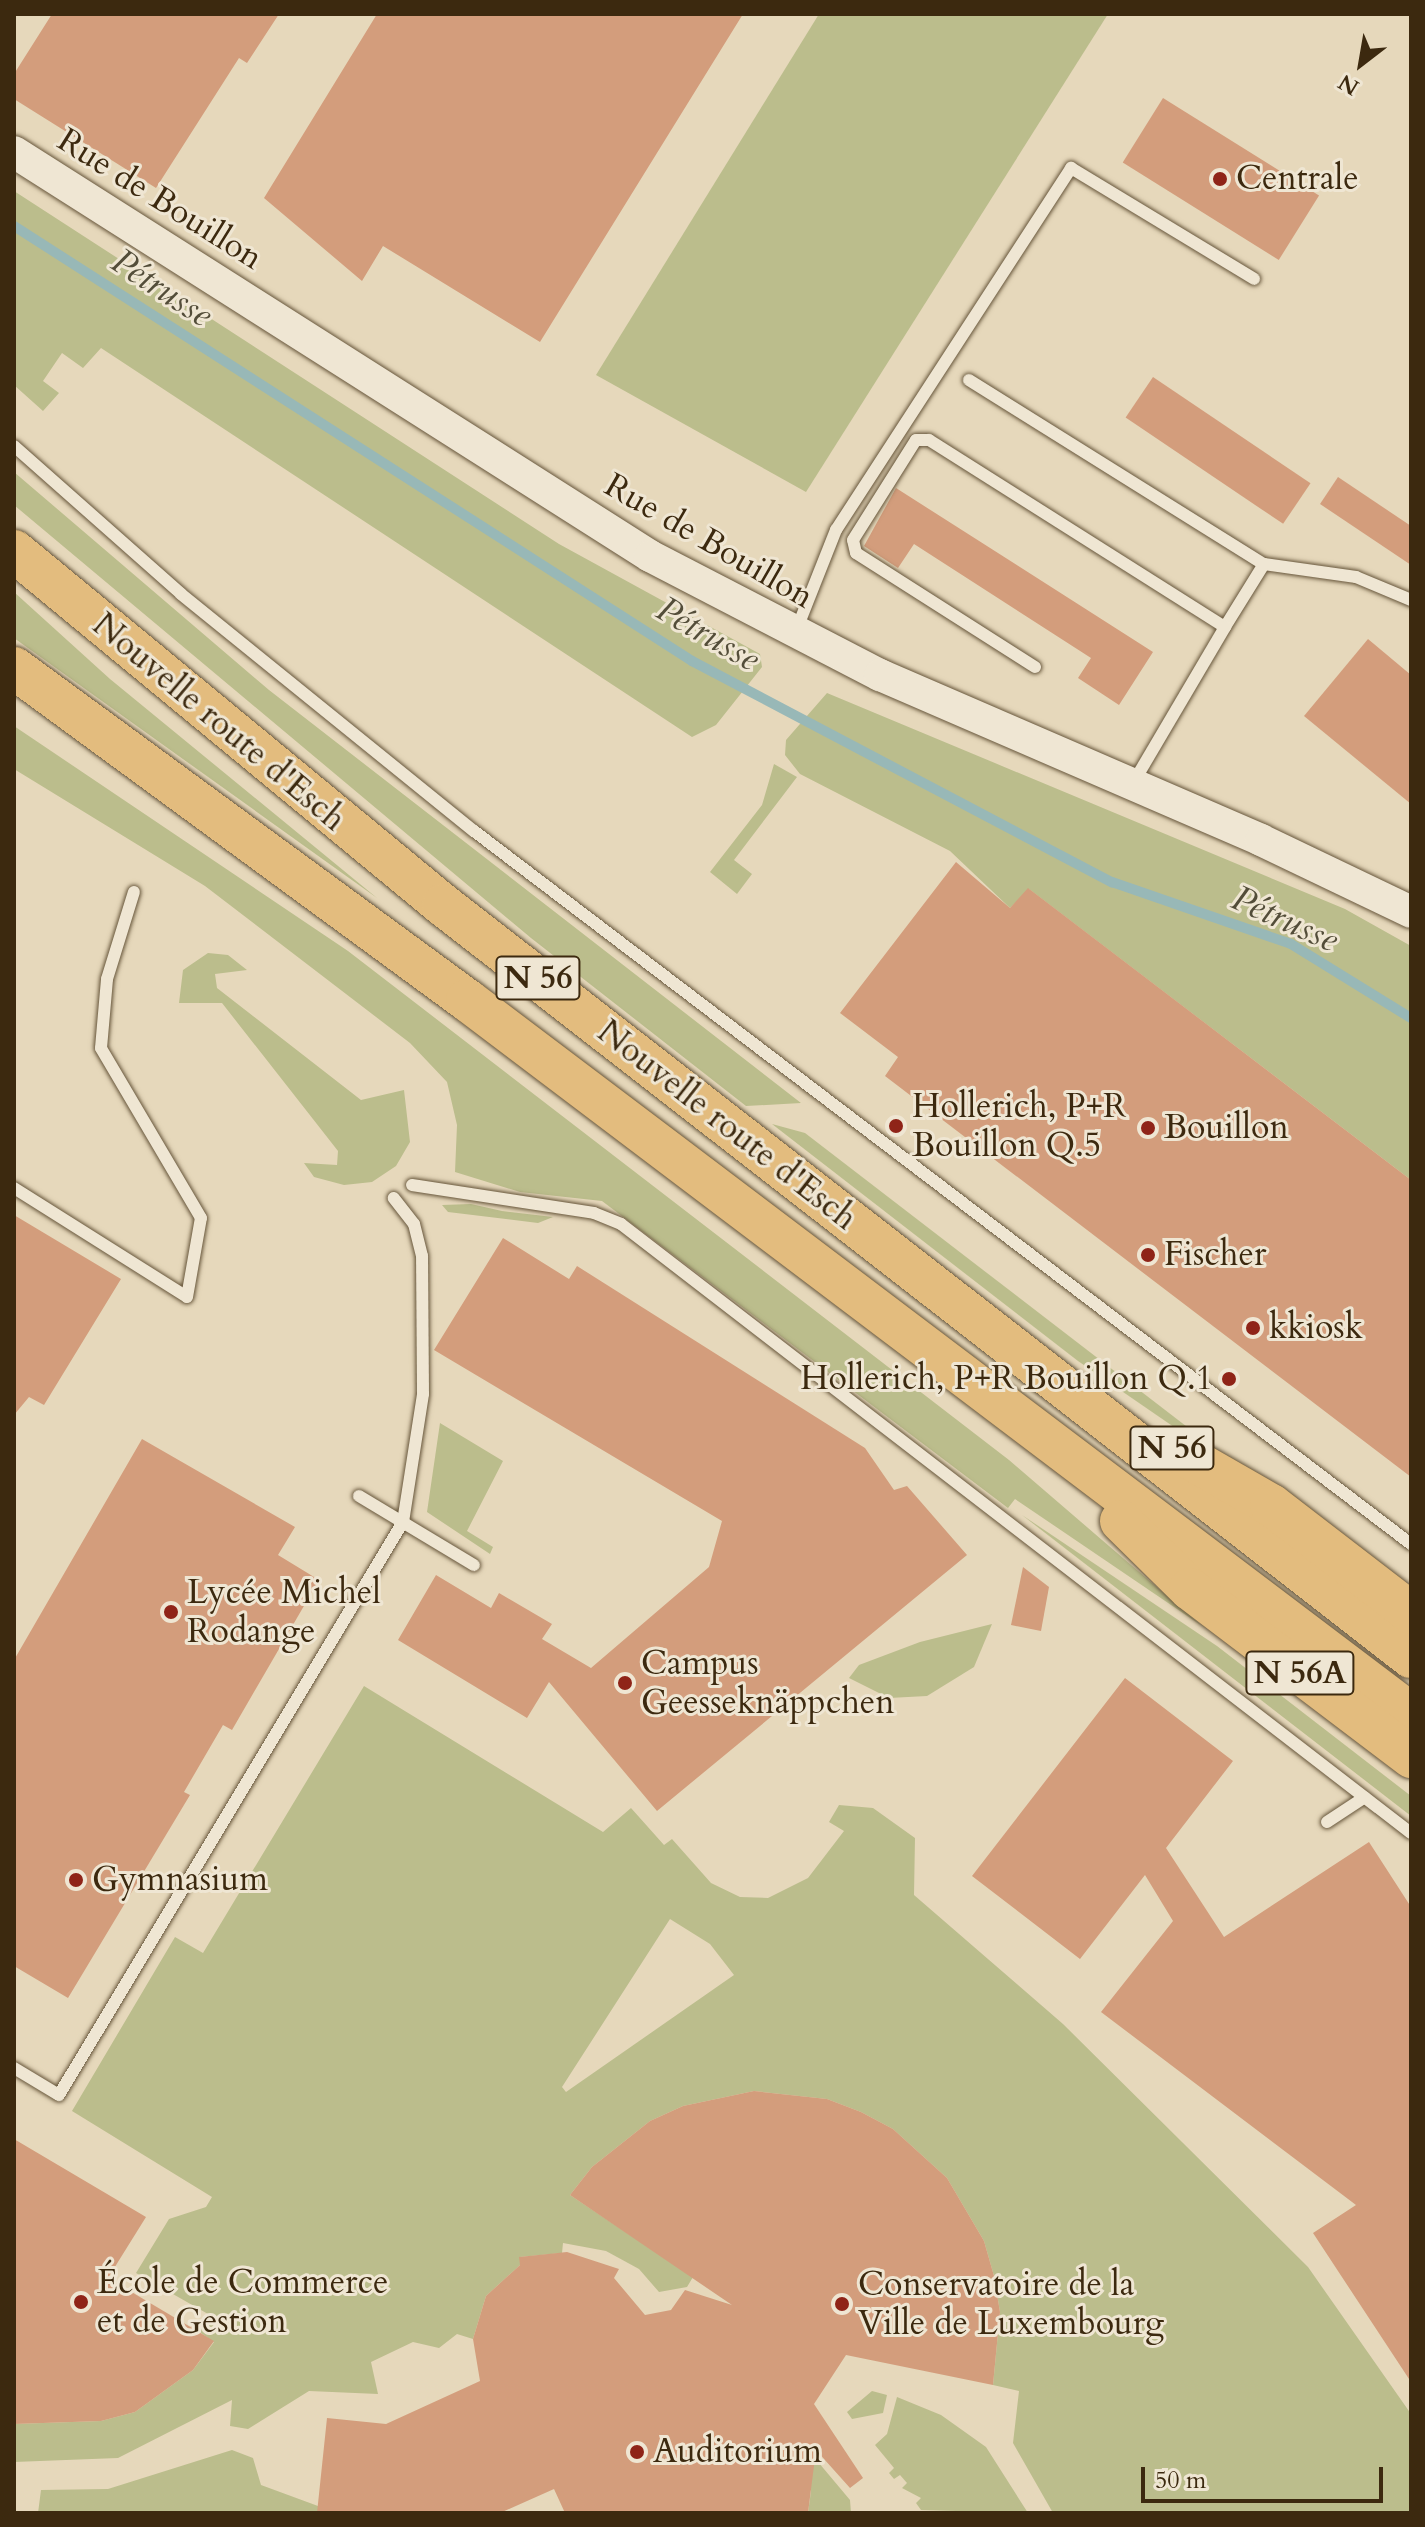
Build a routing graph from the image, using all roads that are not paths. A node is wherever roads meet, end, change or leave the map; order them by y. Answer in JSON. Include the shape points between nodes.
{"nodes":[{"id":1,"x":14,"y":152,"type":"edge"},
{"id":2,"x":1254,"y":279,"type":"dead end"},
{"id":3,"x":969,"y":380,"type":"dead end"},
{"id":4,"x":14,"y":446,"type":"edge"},
{"id":5,"x":14,"y":551,"type":"edge"},
{"id":6,"x":1264,"y":564,"type":"junction"},
{"id":7,"x":1411,"y":600,"type":"edge"},
{"id":8,"x":1225,"y":627,"type":"junction"},
{"id":9,"x":794,"y":634,"type":"junction"},
{"id":10,"x":1035,"y":667,"type":"dead end"},
{"id":11,"x":14,"y":668,"type":"edge"},
{"id":12,"x":1132,"y":786,"type":"junction"},
{"id":13,"x":134,"y":892,"type":"dead end"},
{"id":14,"x":1411,"y":912,"type":"edge"},
{"id":15,"x":412,"y":1185,"type":"dead end"},
{"id":16,"x":14,"y":1188,"type":"edge"},
{"id":17,"x":394,"y":1198,"type":"dead end"},
{"id":18,"x":1073,"y":1391,"type":"junction"},
{"id":19,"x":1027,"y":1428,"type":"junction"},
{"id":20,"x":359,"y":1496,"type":"dead end"},
{"id":21,"x":403,"y":1522,"type":"junction"},
{"id":22,"x":1411,"y":1544,"type":"edge"},
{"id":23,"x":474,"y":1565,"type":"dead end"},
{"id":24,"x":1411,"y":1613,"type":"edge"},
{"id":25,"x":1411,"y":1657,"type":"edge"},
{"id":26,"x":1411,"y":1714,"type":"edge"},
{"id":27,"x":1411,"y":1757,"type":"edge"},
{"id":28,"x":1365,"y":1797,"type":"junction"},
{"id":29,"x":1327,"y":1822,"type":"dead end"},
{"id":30,"x":1411,"y":1833,"type":"edge"},
{"id":31,"x":14,"y":2068,"type":"edge"}],
"edges":[{"from":1,"to":9,"type":"street","name":"Rue de Bouillon","via":[[650,556]]},
{"from":2,"to":9,"type":"lane","via":[[1071,168],[836,530]]},
{"from":3,"to":6,"type":"lane"},
{"from":4,"to":22,"type":"lane","via":[[181,594],[474,831]]},
{"from":5,"to":18,"type":"highway","name":"Nouvelle route d'Esch","number":"N 56","via":[[443,905]]},
{"from":6,"to":7,"type":"lane","via":[[1356,577]]},
{"from":6,"to":8,"type":"lane"},
{"from":8,"to":10,"type":"lane","via":[[929,440],[916,440],[853,540],[856,553]]},
{"from":8,"to":12,"type":"lane"},
{"from":9,"to":12,"type":"street","name":"Rue de Bouillon"},
{"from":11,"to":19,"type":"highway","name":"Nouvelle route d'Esch","number":"N 56","via":[[455,990]]},
{"from":12,"to":14,"type":"street","name":"Rue de Bouillon"},
{"from":13,"to":16,"type":"lane","via":[[107,979],[101,1048],[201,1218],[187,1297]]},
{"from":15,"to":28,"type":"lane","via":[[594,1213],[621,1224]]},
{"from":17,"to":21,"type":"lane","via":[[414,1224],[423,1268],[423,1394]]},
{"from":18,"to":24,"type":"highway","number":"N 56","via":[[1271,1505]]},
{"from":18,"to":25,"type":"highway","name":"Nouvelle route d'Esch","number":"N 56"},
{"from":19,"to":26,"type":"highway","name":"Nouvelle route d'Esch","number":"N 56"},
{"from":19,"to":27,"type":"highway","number":"N 56A","via":[[1190,1589]]},
{"from":20,"to":21,"type":"lane"},
{"from":21,"to":23,"type":"lane"},
{"from":21,"to":31,"type":"lane","via":[[59,2095]]},
{"from":28,"to":29,"type":"lane"},
{"from":28,"to":30,"type":"lane"}]}
